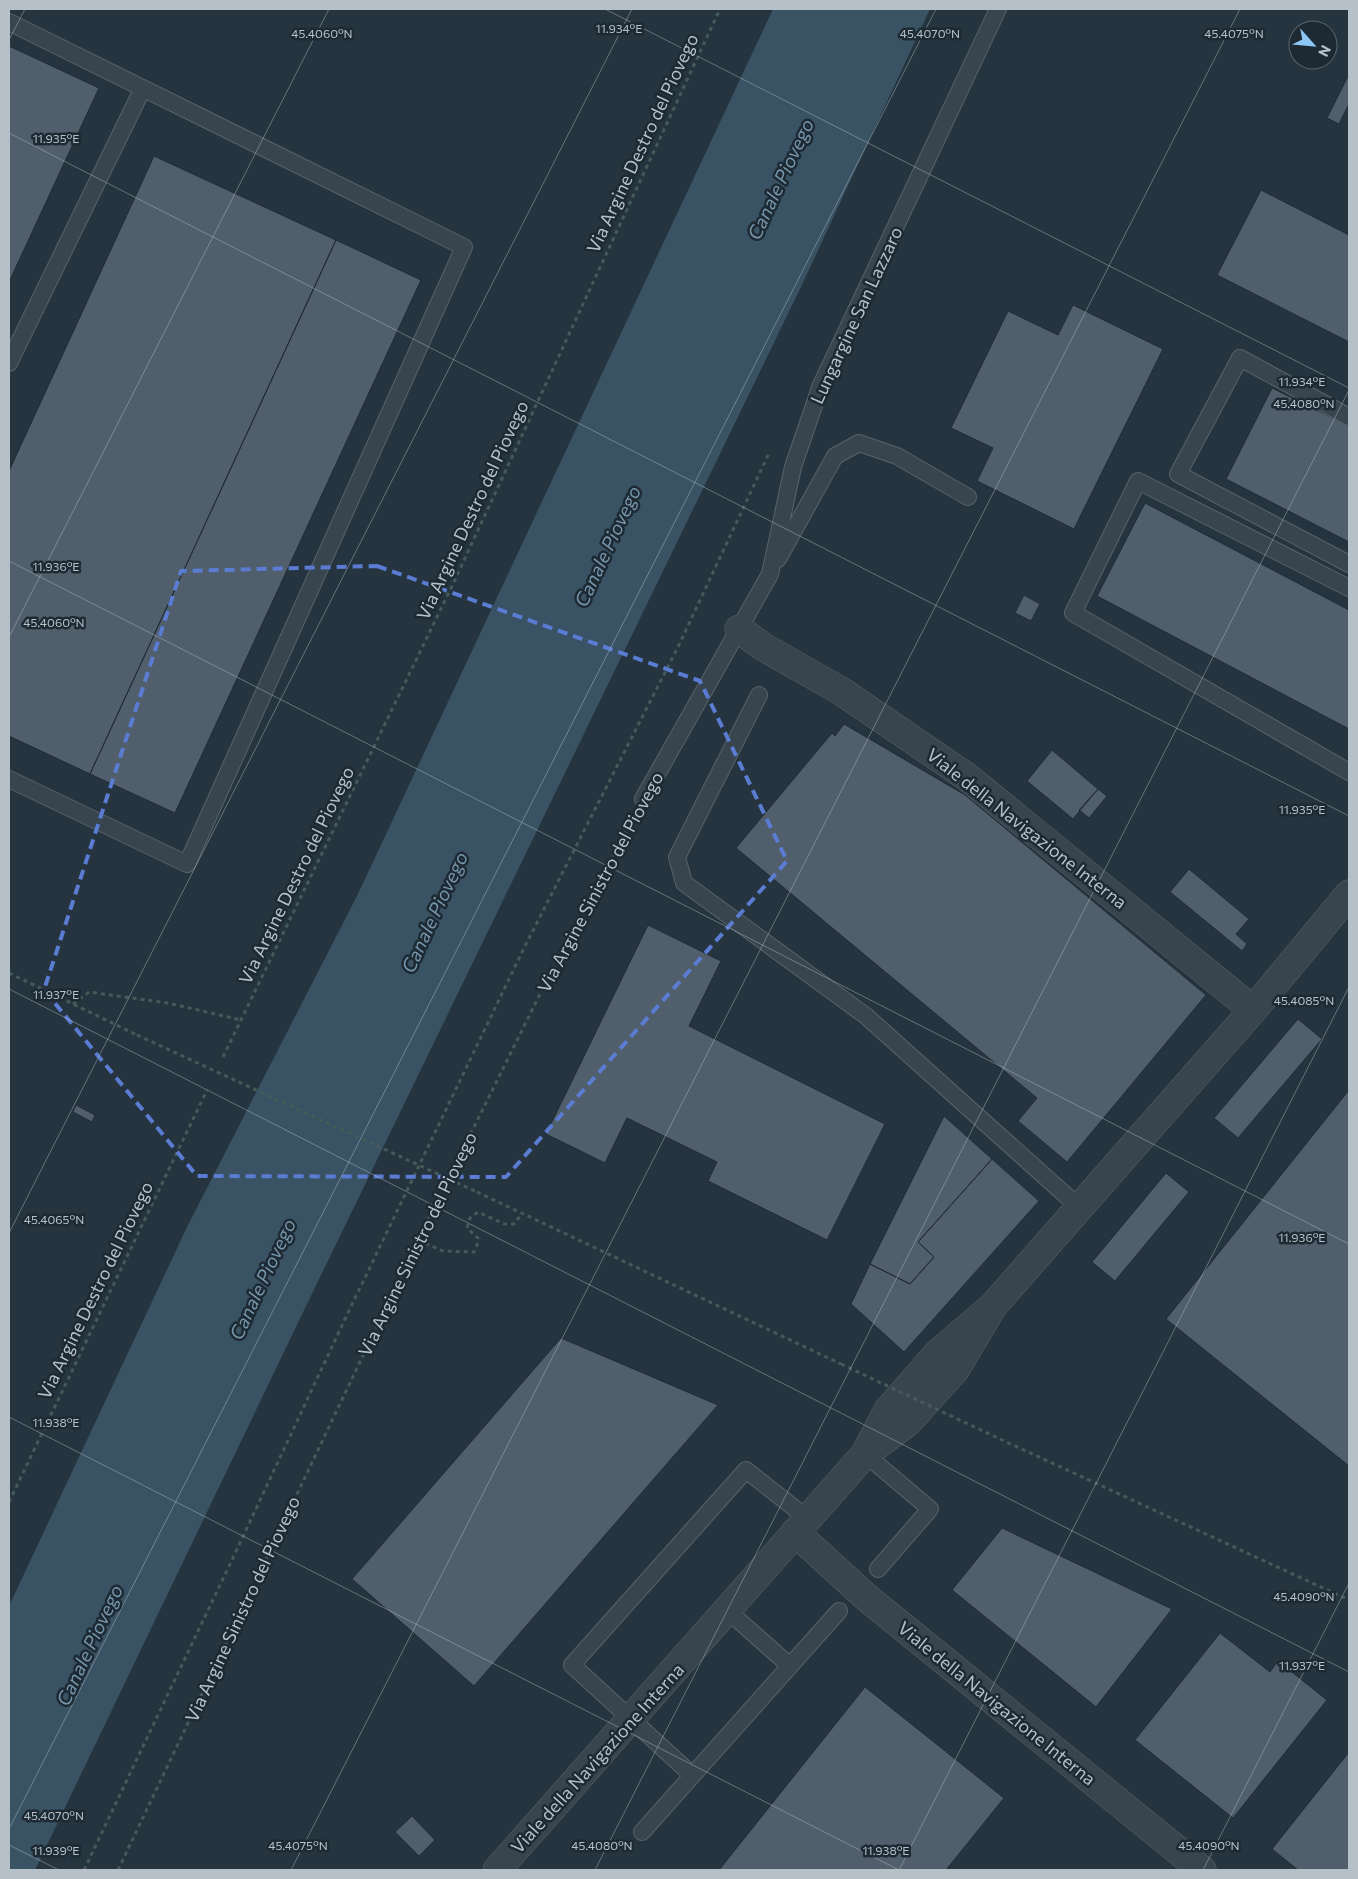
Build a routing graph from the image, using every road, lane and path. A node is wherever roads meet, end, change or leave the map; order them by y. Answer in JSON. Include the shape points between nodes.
{"nodes":[{"id":1,"x":720,"y":9,"type":"edge"},
{"id":2,"x":998,"y":9,"type":"edge"},
{"id":3,"x":9,"y":22,"type":"edge"},
{"id":4,"x":143,"y":88,"type":"junction"},
{"id":5,"x":9,"y":363,"type":"edge"},
{"id":6,"x":1349,"y":417,"type":"edge"},
{"id":7,"x":773,"y":446,"type":"dead end"},
{"id":8,"x":968,"y":497,"type":"dead end"},
{"id":9,"x":1349,"y":564,"type":"edge"},
{"id":10,"x":770,"y":574,"type":"junction"},
{"id":11,"x":1349,"y":588,"type":"edge"},
{"id":12,"x":739,"y":629,"type":"junction"},
{"id":13,"x":758,"y":695,"type":"dead end"},
{"id":14,"x":1348,"y":769,"type":"edge"},
{"id":15,"x":9,"y":779,"type":"edge"},
{"id":16,"x":643,"y":799,"type":"joint"},
{"id":17,"x":1349,"y":894,"type":"edge"},
{"id":18,"x":9,"y":973,"type":"edge"},
{"id":19,"x":73,"y":1004,"type":"junction"},
{"id":20,"x":1253,"y":1010,"type":"junction"},
{"id":21,"x":241,"y":1020,"type":"junction"},
{"id":22,"x":223,"y":1057,"type":"dead end"},
{"id":23,"x":207,"y":1090,"type":"dead end"},
{"id":24,"x":1080,"y":1208,"type":"junction"},
{"id":25,"x":521,"y":1214,"type":"junction"},
{"id":26,"x":418,"y":1240,"type":"junction"},
{"id":27,"x":865,"y":1454,"type":"junction"},
{"id":28,"x":9,"y":1502,"type":"edge"},
{"id":29,"x":801,"y":1525,"type":"junction"},
{"id":30,"x":878,"y":1569,"type":"dead end"},
{"id":31,"x":1349,"y":1600,"type":"edge"},
{"id":32,"x":727,"y":1610,"type":"junction"},
{"id":33,"x":839,"y":1612,"type":"dead end"},
{"id":34,"x":790,"y":1666,"type":"junction"},
{"id":35,"x":630,"y":1720,"type":"junction"},
{"id":36,"x":692,"y":1776,"type":"junction"},
{"id":37,"x":642,"y":1832,"type":"dead end"},
{"id":38,"x":84,"y":1870,"type":"edge"},
{"id":39,"x":118,"y":1870,"type":"edge"},
{"id":40,"x":497,"y":1870,"type":"edge"},
{"id":41,"x":1202,"y":1870,"type":"edge"}],
"edges":[{"from":1,"to":21,"type":"path","name":"Via Argine Destro del Piovego","via":[[453,584]]},
{"from":2,"to":10,"type":"lane","name":"Lungargine San Lazzaro","via":[[821,385],[793,467]]},
{"from":3,"to":4,"type":"lane"},
{"from":4,"to":5,"type":"lane"},
{"from":4,"to":15,"type":"lane","via":[[464,247],[187,864]]},
{"from":6,"to":9,"type":"lane","via":[[1240,358],[1178,474]]},
{"from":7,"to":38,"type":"path","via":[[678,647],[524,948]]},
{"from":8,"to":10,"type":"lane","via":[[897,456],[859,443],[835,456]]},
{"from":10,"to":12,"type":"lane","name":"Lungargine San Lazzaro"},
{"from":11,"to":14,"type":"lane","via":[[1138,481],[1073,613]]},
{"from":12,"to":16,"type":"lane","name":"Via Argine Sinistro del Piovego"},
{"from":12,"to":20,"type":"street","name":"Viale della Navigazione Interna","via":[[762,646],[841,691],[967,777]]},
{"from":13,"to":24,"type":"lane","via":[[677,857],[684,883],[866,1016]]},
{"from":16,"to":26,"type":"path","name":"Via Argine Sinistro del Piovego","via":[[540,994]]},
{"from":17,"to":20,"type":"street","name":"Viale della Navigazione Interna"},
{"from":18,"to":19,"type":"path"},
{"from":19,"to":21,"type":"path","via":[[90,992]]},
{"from":19,"to":25,"type":"path","bridge":true},
{"from":20,"to":24,"type":"street","name":"Viale della Navigazione Interna"},
{"from":21,"to":22,"type":"path","name":"Via Argine Destro del Piovego"},
{"from":23,"to":28,"type":"path","name":"Via Argine Destro del Piovego"},
{"from":24,"to":27,"type":"street","name":"Viale della Navigazione Interna","via":[[993,1306],[955,1370],[908,1422]]},
{"from":25,"to":26,"type":"path","via":[[514,1224],[504,1224],[478,1212],[470,1218],[467,1228],[478,1238],[474,1252],[442,1251]]},
{"from":25,"to":31,"type":"path","bridge":true},
{"from":26,"to":39,"type":"path","name":"Via Argine Sinistro del Piovego"},
{"from":27,"to":29,"type":"street","name":"Viale della Navigazione Interna"},
{"from":27,"to":30,"type":"lane","via":[[930,1509]]},
{"from":29,"to":32,"type":"street","name":"Viale della Navigazione Interna"},
{"from":29,"to":35,"type":"lane","via":[[746,1470],[578,1658],[572,1665]]},
{"from":29,"to":41,"type":"street","name":"Viale della Navigazione Interna","via":[[866,1597]]},
{"from":32,"to":34,"type":"lane"},
{"from":32,"to":35,"type":"street","name":"Viale della Navigazione Interna"},
{"from":33,"to":34,"type":"lane"},
{"from":34,"to":36,"type":"lane"},
{"from":35,"to":36,"type":"lane"},
{"from":35,"to":40,"type":"street","name":"Viale della Navigazione Interna"},
{"from":36,"to":37,"type":"lane"}]}
